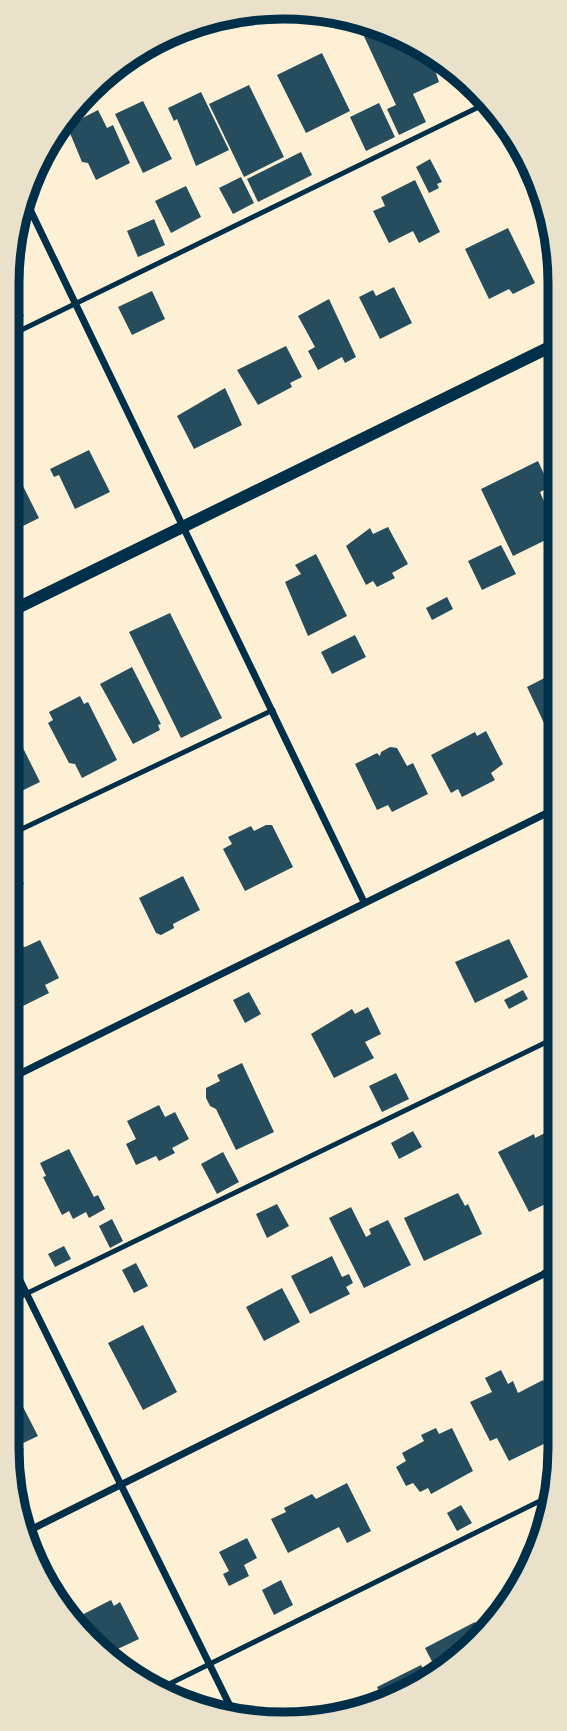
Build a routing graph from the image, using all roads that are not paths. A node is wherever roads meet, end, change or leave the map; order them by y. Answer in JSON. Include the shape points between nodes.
{"nodes":[{"id":1,"x":480,"y":107,"type":"edge"},
{"id":2,"x":30,"y":209,"type":"edge"},
{"id":3,"x":75,"y":304,"type":"junction"},
{"id":4,"x":19,"y":331,"type":"edge"},
{"id":5,"x":548,"y":348,"type":"edge"},
{"id":6,"x":184,"y":526,"type":"junction"},
{"id":7,"x":19,"y":607,"type":"edge"},
{"id":8,"x":272,"y":710,"type":"junction"},
{"id":9,"x":548,"y":812,"type":"edge"},
{"id":10,"x":19,"y":830,"type":"edge"},
{"id":11,"x":364,"y":902,"type":"junction"},
{"id":12,"x":548,"y":1041,"type":"edge"},
{"id":13,"x":19,"y":1074,"type":"edge"},
{"id":14,"x":548,"y":1272,"type":"edge"},
{"id":15,"x":545,"y":1273,"type":"junction"},
{"id":16,"x":19,"y":1278,"type":"edge"},
{"id":17,"x":548,"y":1279,"type":"edge"},
{"id":18,"x":27,"y":1294,"type":"junction"},
{"id":19,"x":19,"y":1298,"type":"edge"},
{"id":20,"x":121,"y":1486,"type":"junction"},
{"id":21,"x":543,"y":1499,"type":"edge"},
{"id":22,"x":32,"y":1529,"type":"edge"},
{"id":23,"x":209,"y":1664,"type":"junction"},
{"id":24,"x":168,"y":1685,"type":"edge"},
{"id":25,"x":230,"y":1707,"type":"edge"}],
"edges":[{"from":1,"to":3,"type":"lane"},
{"from":2,"to":3,"type":"street"},
{"from":3,"to":4,"type":"lane"},
{"from":3,"to":6,"type":"street"},
{"from":5,"to":6,"type":"street"},
{"from":6,"to":7,"type":"street"},
{"from":6,"to":8,"type":"street"},
{"from":8,"to":10,"type":"lane"},
{"from":8,"to":11,"type":"street"},
{"from":9,"to":11,"type":"street"},
{"from":11,"to":13,"type":"street"},
{"from":12,"to":18,"type":"lane"},
{"from":14,"to":15,"type":"street"},
{"from":15,"to":17,"type":"street"},
{"from":15,"to":20,"type":"street"},
{"from":16,"to":18,"type":"street"},
{"from":18,"to":19,"type":"lane"},
{"from":18,"to":20,"type":"street"},
{"from":20,"to":22,"type":"street"},
{"from":20,"to":23,"type":"street"},
{"from":21,"to":23,"type":"lane"},
{"from":23,"to":24,"type":"lane"},
{"from":23,"to":25,"type":"street"}]}
